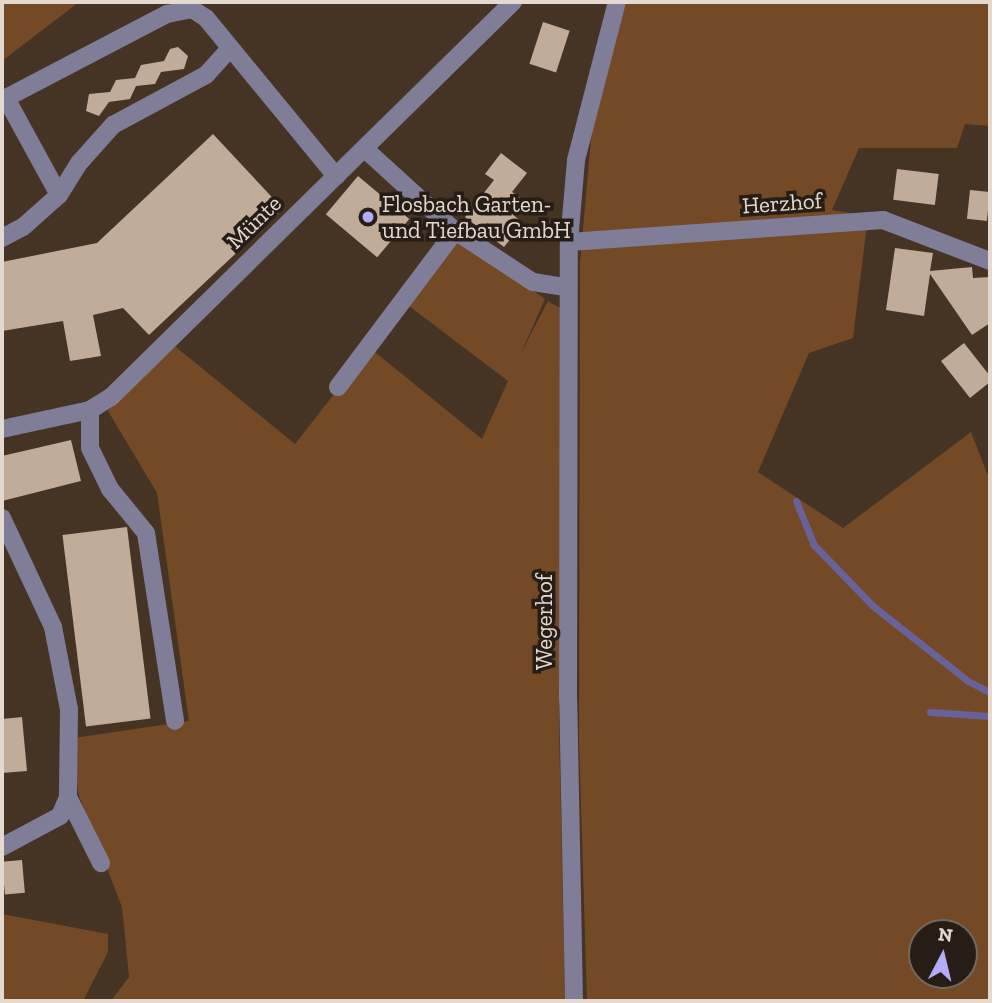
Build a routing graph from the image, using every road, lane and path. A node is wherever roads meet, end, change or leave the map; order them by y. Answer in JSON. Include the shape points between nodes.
{"nodes":[{"id":1,"x":513,"y":2,"type":"edge"},
{"id":2,"x":617,"y":2,"type":"edge"},
{"id":3,"x":230,"y":48,"type":"junction"},
{"id":4,"x":365,"y":149,"type":"junction"},
{"id":5,"x":336,"y":176,"type":"junction"},
{"id":6,"x":59,"y":195,"type":"junction"},
{"id":7,"x":455,"y":231,"type":"junction"},
{"id":8,"x":2,"y":238,"type":"edge"},
{"id":9,"x":569,"y":242,"type":"junction"},
{"id":10,"x":990,"y":261,"type":"edge"},
{"id":11,"x":569,"y":288,"type":"junction"},
{"id":12,"x":338,"y":387,"type":"dead end"},
{"id":13,"x":90,"y":410,"type":"junction"},
{"id":14,"x":2,"y":429,"type":"edge"},
{"id":15,"x":2,"y":518,"type":"edge"},
{"id":16,"x":175,"y":721,"type":"dead end"},
{"id":17,"x":68,"y":797,"type":"junction"},
{"id":18,"x":2,"y":847,"type":"edge"},
{"id":19,"x":101,"y":863,"type":"dead end"},
{"id":20,"x":575,"y":1001,"type":"edge"}],
"edges":[{"from":1,"to":4,"type":"street","name":"Münte"},
{"from":2,"to":9,"type":"street","name":"Wegerhof","via":[[576,160]]},
{"from":3,"to":5,"type":"street"},
{"from":3,"to":6,"type":"street","via":[[206,75],[113,125],[80,162]]},
{"from":3,"to":6,"type":"street","via":[[206,18],[192,9],[167,14],[6,98]]},
{"from":4,"to":5,"type":"street","name":"Münte"},
{"from":4,"to":7,"type":"street"},
{"from":5,"to":13,"type":"street","name":"Münte","via":[[111,397]]},
{"from":6,"to":8,"type":"street","via":[[23,227]]},
{"from":7,"to":11,"type":"street","via":[[533,282]]},
{"from":7,"to":12,"type":"street"},
{"from":9,"to":10,"type":"street","name":"Herzhof","via":[[883,220]]},
{"from":9,"to":11,"type":"street","name":"Wegerhof"},
{"from":11,"to":20,"type":"street","name":"Wegerhof","via":[[568,700]]},
{"from":13,"to":14,"type":"street","name":"Münte"},
{"from":13,"to":16,"type":"street","via":[[90,447],[110,489],[146,533]]},
{"from":15,"to":17,"type":"street","via":[[53,627],[69,709]]},
{"from":17,"to":18,"type":"street","via":[[60,816]]},
{"from":17,"to":19,"type":"street"}]}
